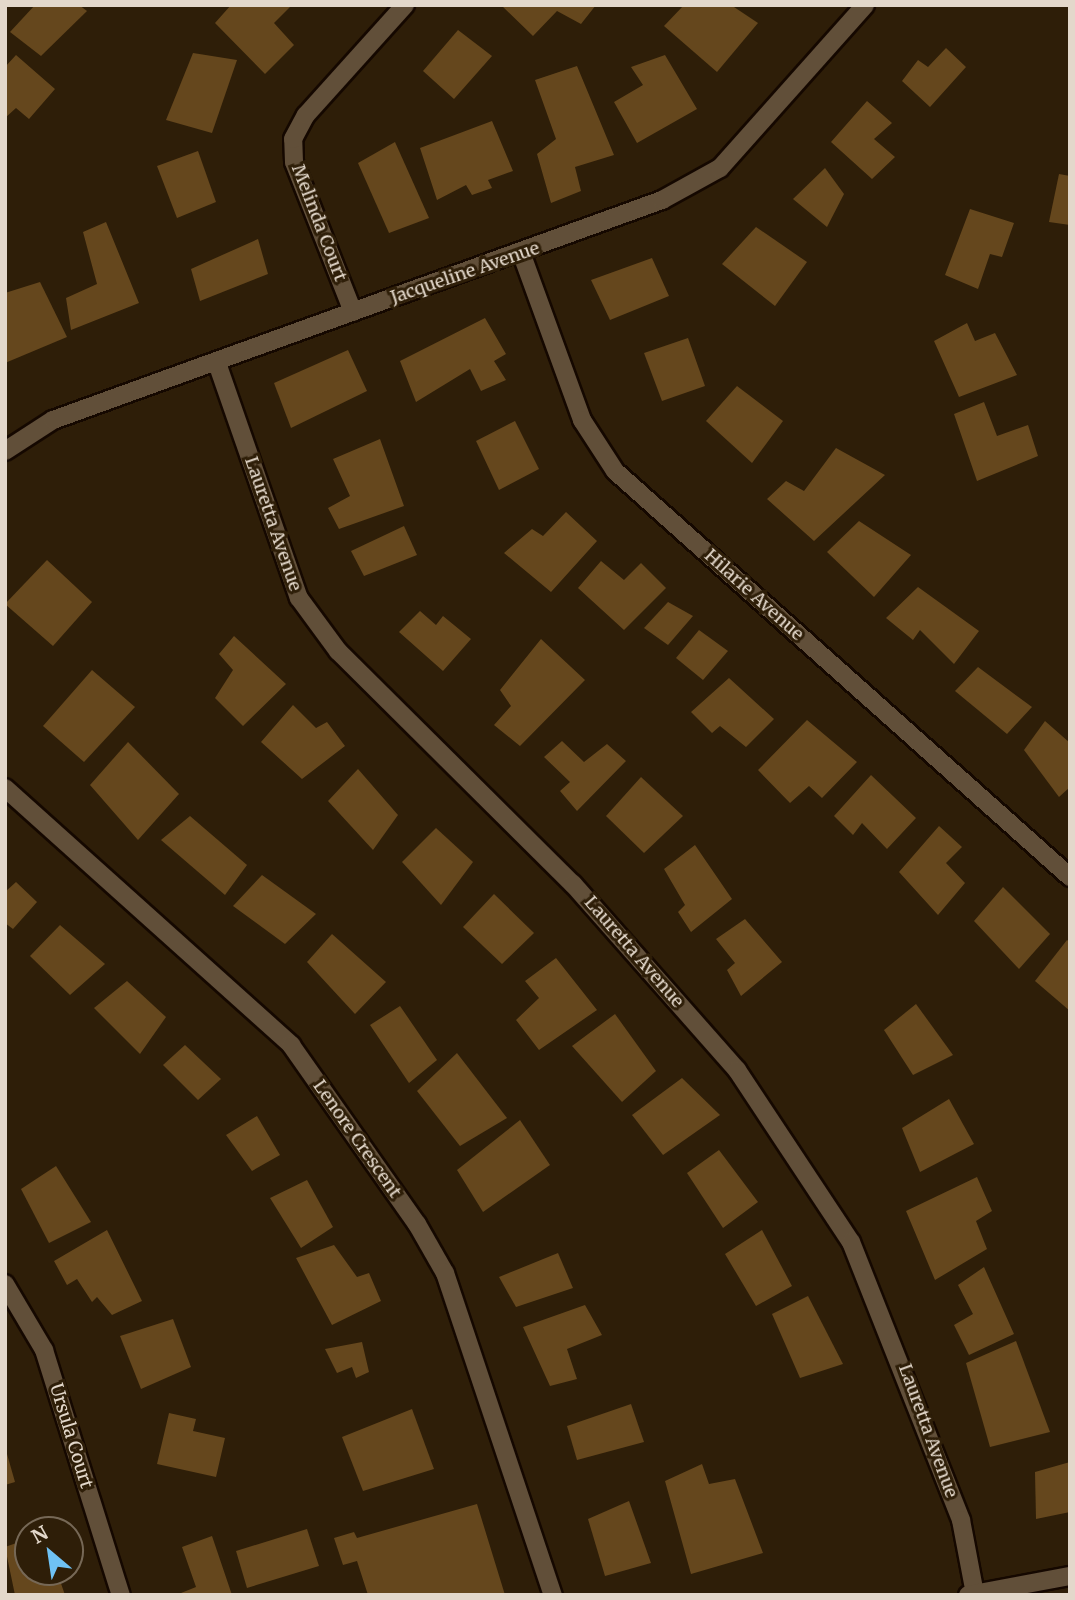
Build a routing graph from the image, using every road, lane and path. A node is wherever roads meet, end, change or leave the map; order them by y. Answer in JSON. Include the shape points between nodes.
{"nodes":[{"id":1,"x":405,"y":5,"type":"edge"},
{"id":2,"x":865,"y":5,"type":"edge"},
{"id":3,"x":522,"y":255,"type":"junction"},
{"id":4,"x":353,"y":312,"type":"junction"},
{"id":5,"x":217,"y":363,"type":"junction"},
{"id":6,"x":5,"y":452,"type":"edge"},
{"id":7,"x":5,"y":788,"type":"edge"},
{"id":8,"x":1070,"y":877,"type":"edge"},
{"id":9,"x":5,"y":1284,"type":"edge"},
{"id":10,"x":1070,"y":1576,"type":"edge"},
{"id":11,"x":972,"y":1594,"type":"edge"},
{"id":12,"x":121,"y":1595,"type":"edge"},
{"id":13,"x":553,"y":1595,"type":"edge"}],
"edges":[{"from":1,"to":4,"type":"street","name":"Melinda Court","via":[[306,115],[293,139],[294,162]]},
{"from":2,"to":3,"type":"street","name":"Jacqueline Avenue","via":[[720,168],[662,200]]},
{"from":3,"to":4,"type":"street","name":"Jacqueline Avenue"},
{"from":3,"to":8,"type":"street","name":"Hilarie Avenue","via":[[582,421],[615,471]]},
{"from":4,"to":5,"type":"street","name":"Jacqueline Avenue"},
{"from":5,"to":6,"type":"street","name":"Jacqueline Avenue","via":[[53,420]]},
{"from":5,"to":11,"type":"street","name":"Lauretta Avenue","via":[[299,598],[338,651],[573,884],[737,1070],[851,1242],[961,1520]]},
{"from":7,"to":13,"type":"street","name":"Lenore Crescent","via":[[291,1045],[417,1224],[445,1273]]},
{"from":9,"to":12,"type":"street","name":"Ursula Court","via":[[44,1350]]},
{"from":10,"to":11,"type":"street"}]}
